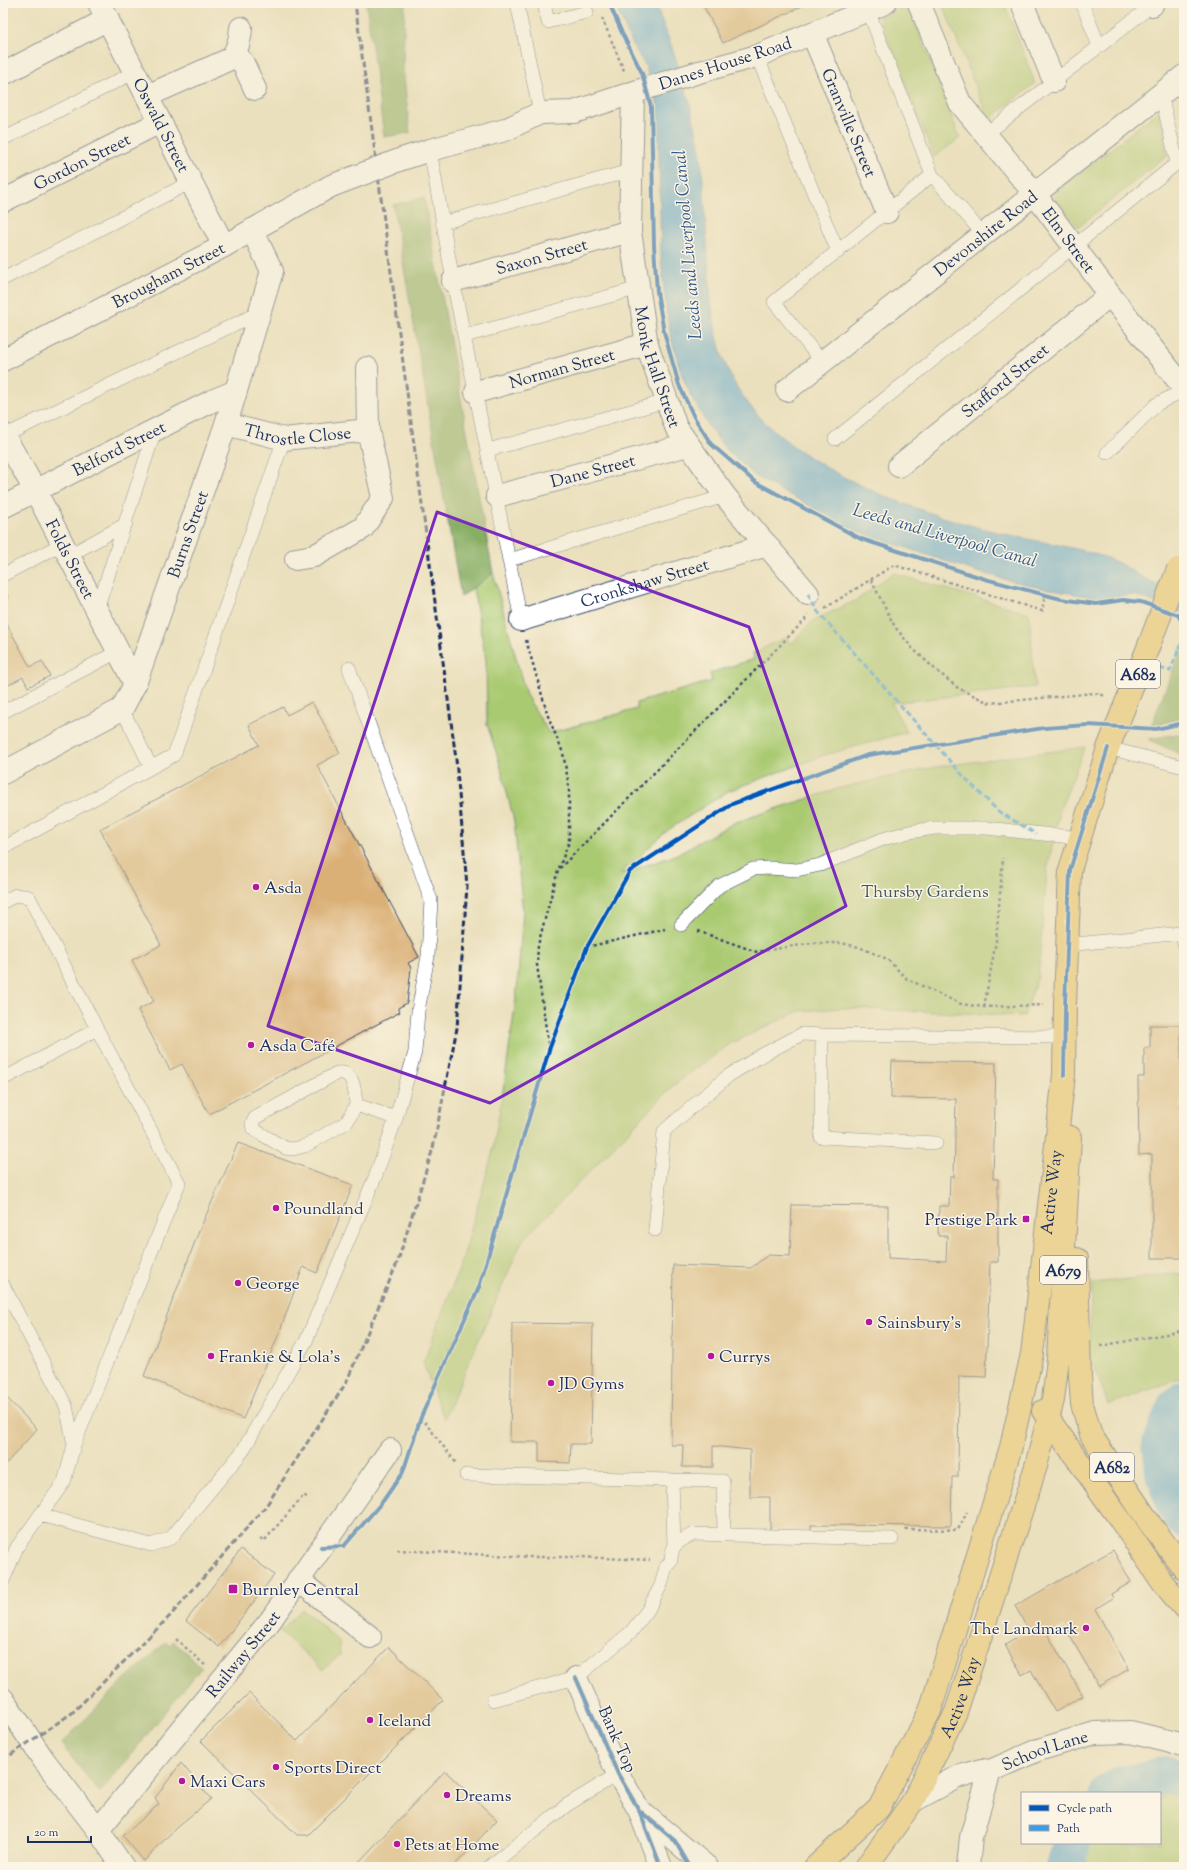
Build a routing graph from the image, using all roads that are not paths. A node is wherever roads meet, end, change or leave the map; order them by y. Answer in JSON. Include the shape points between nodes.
{"nodes":[{"id":1,"x":517,"y":3,"type":"edge"},
{"id":2,"x":544,"y":3,"type":"edge"},
{"id":3,"x":919,"y":3,"type":"edge"},
{"id":4,"x":1022,"y":3,"type":"edge"},
{"id":5,"x":1082,"y":3,"type":"edge"},
{"id":6,"x":1153,"y":4,"type":"edge"},
{"id":7,"x":877,"y":6,"type":"edge"},
{"id":8,"x":104,"y":11,"type":"edge"},
{"id":9,"x":587,"y":12,"type":"dead end"},
{"id":10,"x":240,"y":28,"type":"dead end"},
{"id":11,"x":812,"y":33,"type":"junction"},
{"id":12,"x":1099,"y":46,"type":"junction"},
{"id":13,"x":235,"y":53,"type":"junction"},
{"id":14,"x":757,"y":56,"type":"junction"},
{"id":15,"x":135,"y":72,"type":"junction"},
{"id":16,"x":3,"y":74,"type":"edge"},
{"id":17,"x":1184,"y":76,"type":"edge"},
{"id":18,"x":1054,"y":81,"type":"junction"},
{"id":19,"x":639,"y":85,"type":"junction"},
{"id":20,"x":255,"y":89,"type":"dead end"},
{"id":21,"x":1161,"y":94,"type":"junction"},
{"id":22,"x":147,"y":96,"type":"junction"},
{"id":23,"x":540,"y":113,"type":"junction"},
{"id":24,"x":160,"y":122,"type":"junction"},
{"id":25,"x":986,"y":134,"type":"junction"},
{"id":26,"x":3,"y":139,"type":"edge"},
{"id":27,"x":430,"y":150,"type":"junction"},
{"id":28,"x":633,"y":170,"type":"junction"},
{"id":29,"x":932,"y":175,"type":"junction"},
{"id":30,"x":192,"y":182,"type":"junction"},
{"id":31,"x":331,"y":186,"type":"joint"},
{"id":32,"x":1034,"y":193,"type":"junction"},
{"id":33,"x":3,"y":201,"type":"edge"},
{"id":34,"x":887,"y":212,"type":"junction"},
{"id":35,"x":442,"y":223,"type":"junction"},
{"id":36,"x":252,"y":230,"type":"junction"},
{"id":37,"x":630,"y":231,"type":"junction"},
{"id":38,"x":984,"y":234,"type":"junction"},
{"id":39,"x":1073,"y":245,"type":"junction"},
{"id":40,"x":224,"y":246,"type":"junction"},
{"id":41,"x":838,"y":252,"type":"junction"},
{"id":42,"x":3,"y":278,"type":"edge"},
{"id":43,"x":453,"y":281,"type":"junction"},
{"id":44,"x":639,"y":288,"type":"junction"},
{"id":45,"x":1110,"y":295,"type":"junction"},
{"id":46,"x":260,"y":312,"type":"junction"},
{"id":47,"x":464,"y":336,"type":"junction"},
{"id":48,"x":647,"y":344,"type":"junction"},
{"id":49,"x":3,"y":360,"type":"edge"},
{"id":50,"x":822,"y":362,"type":"junction"},
{"id":51,"x":367,"y":368,"type":"dead end"},
{"id":52,"x":1184,"y":389,"type":"edge"},
{"id":53,"x":787,"y":390,"type":"dead end"},
{"id":54,"x":236,"y":392,"type":"junction"},
{"id":55,"x":476,"y":392,"type":"junction"},
{"id":56,"x":666,"y":401,"type":"junction"},
{"id":57,"x":226,"y":424,"type":"junction"},
{"id":58,"x":155,"y":430,"type":"junction"},
{"id":59,"x":368,"y":430,"type":"junction"},
{"id":60,"x":284,"y":439,"type":"junction"},
{"id":61,"x":835,"y":439,"type":"dead end"},
{"id":62,"x":6,"y":445,"type":"edge"},
{"id":63,"x":688,"y":445,"type":"junction"},
{"id":64,"x":488,"y":450,"type":"junction"},
{"id":65,"x":1107,"y":453,"type":"dead end"},
{"id":66,"x":899,"y":466,"type":"dead end"},
{"id":67,"x":35,"y":490,"type":"junction"},
{"id":68,"x":497,"y":496,"type":"junction"},
{"id":69,"x":725,"y":496,"type":"junction"},
{"id":70,"x":3,"y":507,"type":"edge"},
{"id":71,"x":126,"y":524,"type":"junction"},
{"id":72,"x":767,"y":545,"type":"junction"},
{"id":73,"x":65,"y":550,"type":"junction"},
{"id":74,"x":296,"y":559,"type":"dead end"},
{"id":75,"x":509,"y":560,"type":"junction"},
{"id":76,"x":1181,"y":563,"type":"edge"},
{"id":77,"x":3,"y":575,"type":"edge"},
{"id":78,"x":812,"y":605,"type":"road end"},
{"id":79,"x":97,"y":610,"type":"junction"},
{"id":80,"x":521,"y":620,"type":"joint"},
{"id":81,"x":119,"y":651,"type":"junction"},
{"id":82,"x":349,"y":668,"type":"dead end"},
{"id":83,"x":135,"y":684,"type":"junction"},
{"id":84,"x":122,"y":709,"type":"junction"},
{"id":85,"x":3,"y":712,"type":"edge"},
{"id":86,"x":1111,"y":742,"type":"junction"},
{"id":87,"x":1184,"y":766,"type":"edge"},
{"id":88,"x":151,"y":767,"type":"junction"},
{"id":89,"x":3,"y":773,"type":"edge"},
{"id":90,"x":1080,"y":838,"type":"junction"},
{"id":91,"x":3,"y":848,"type":"edge"},
{"id":92,"x":3,"y":902,"type":"edge"},
{"id":93,"x":681,"y":925,"type":"road end"},
{"id":94,"x":1184,"y":943,"type":"edge"},
{"id":95,"x":1067,"y":945,"type":"junction"},
{"id":96,"x":97,"y":1029,"type":"junction"},
{"id":97,"x":822,"y":1035,"type":"junction"},
{"id":98,"x":1065,"y":1037,"type":"junction"},
{"id":99,"x":1064,"y":1075,"type":"junction"},
{"id":100,"x":3,"y":1078,"type":"edge"},
{"id":101,"x":356,"y":1105,"type":"junction"},
{"id":102,"x":396,"y":1118,"type":"junction"},
{"id":103,"x":1070,"y":1118,"type":"junction"},
{"id":104,"x":936,"y":1143,"type":"dead end"},
{"id":105,"x":655,"y":1230,"type":"dead end"},
{"id":106,"x":3,"y":1285,"type":"edge"},
{"id":107,"x":1029,"y":1375,"type":"junction"},
{"id":108,"x":1048,"y":1420,"type":"junction"},
{"id":109,"x":1091,"y":1435,"type":"junction"},
{"id":110,"x":74,"y":1445,"type":"junction"},
{"id":111,"x":1011,"y":1447,"type":"junction"},
{"id":112,"x":390,"y":1450,"type":"dead end"},
{"id":113,"x":466,"y":1475,"type":"road end"},
{"id":114,"x":672,"y":1480,"type":"junction"},
{"id":115,"x":40,"y":1515,"type":"junction"},
{"id":116,"x":724,"y":1535,"type":"junction"},
{"id":117,"x":892,"y":1539,"type":"dead end"},
{"id":118,"x":674,"y":1547,"type":"junction"},
{"id":119,"x":1184,"y":1569,"type":"edge"},
{"id":120,"x":298,"y":1580,"type":"junction"},
{"id":121,"x":3,"y":1581,"type":"edge"},
{"id":122,"x":1184,"y":1608,"type":"edge"},
{"id":123,"x":370,"y":1637,"type":"dead end"},
{"id":124,"x":576,"y":1678,"type":"junction"},
{"id":125,"x":3,"y":1698,"type":"edge"},
{"id":126,"x":493,"y":1700,"type":"dead end"},
{"id":127,"x":1184,"y":1745,"type":"edge"},
{"id":128,"x":990,"y":1771,"type":"junction"},
{"id":129,"x":618,"y":1774,"type":"junction"},
{"id":130,"x":913,"y":1801,"type":"junction"},
{"id":131,"x":639,"y":1810,"type":"junction"},
{"id":132,"x":98,"y":1830,"type":"junction"},
{"id":133,"x":675,"y":1841,"type":"junction"},
{"id":134,"x":117,"y":1865,"type":"edge"},
{"id":135,"x":866,"y":1866,"type":"edge"},
{"id":136,"x":489,"y":1867,"type":"edge"},
{"id":137,"x":661,"y":1867,"type":"edge"},
{"id":138,"x":690,"y":1867,"type":"edge"},
{"id":139,"x":707,"y":1867,"type":"edge"},
{"id":140,"x":815,"y":1867,"type":"edge"},
{"id":141,"x":968,"y":1867,"type":"edge"}],
"edges":[{"from":1,"to":23,"type":"lane"},
{"from":2,"to":9,"type":"lane","via":[[548,22]]},
{"from":3,"to":25,"type":"street","name":"Elm Street","via":[[960,103]]},
{"from":4,"to":18,"type":"street"},
{"from":5,"to":12,"type":"lane"},
{"from":6,"to":12,"type":"lane"},
{"from":7,"to":11,"type":"street","name":"Danes House Road"},
{"from":7,"to":29,"type":"lane"},
{"from":8,"to":15,"type":"street","name":"Oswald Street"},
{"from":8,"to":16,"type":"street"},
{"from":10,"to":13,"type":"street"},
{"from":11,"to":14,"type":"street","name":"Danes House Road"},
{"from":11,"to":34,"type":"street","name":"Granville Street"},
{"from":12,"to":18,"type":"lane"},
{"from":13,"to":20,"type":"street","via":[[243,63]]},
{"from":13,"to":22,"type":"street","via":[[230,59]]},
{"from":14,"to":19,"type":"street","name":"Danes House Road","bridge":true},
{"from":14,"to":41,"type":"lane"},
{"from":15,"to":22,"type":"street","name":"Oswald Street"},
{"from":15,"to":26,"type":"lane"},
{"from":17,"to":21,"type":"street","name":"Devonshire Road"},
{"from":18,"to":25,"type":"lane"},
{"from":19,"to":23,"type":"street","name":"Danes House Road","via":[[574,112]]},
{"from":19,"to":28,"type":"street","name":"Monk Hall Street"},
{"from":21,"to":32,"type":"street","name":"Devonshire Road"},
{"from":21,"to":39,"type":"lane","via":[[1177,163]]},
{"from":22,"to":24,"type":"street","name":"Oswald Street"},
{"from":23,"to":27,"type":"street","name":"Danes House Road","via":[[505,130]]},
{"from":24,"to":30,"type":"street","name":"Oswald Street"},
{"from":24,"to":33,"type":"street","name":"Gordon Street"},
{"from":25,"to":32,"type":"street","name":"Elm Street"},
{"from":27,"to":31,"type":"street","name":"Danes House Road","bridge":true},
{"from":27,"to":35,"type":"lane"},
{"from":28,"to":35,"type":"lane"},
{"from":28,"to":37,"type":"street","name":"Monk Hall Street"},
{"from":29,"to":34,"type":"lane"},
{"from":29,"to":38,"type":"lane"},
{"from":30,"to":40,"type":"street","name":"Oswald Street"},
{"from":30,"to":42,"type":"lane"},
{"from":31,"to":36,"type":"street","name":"Brougham Street"},
{"from":32,"to":38,"type":"street","name":"Devonshire Road"},
{"from":32,"to":39,"type":"street","name":"Elm Street"},
{"from":34,"to":41,"type":"lane"},
{"from":35,"to":43,"type":"lane"},
{"from":36,"to":40,"type":"street","name":"Brougham Street"},
{"from":36,"to":46,"type":"street","name":"Burns Street","via":[[272,271]]},
{"from":37,"to":43,"type":"street","name":"Saxon Street"},
{"from":37,"to":44,"type":"street","name":"Monk Hall Street"},
{"from":38,"to":50,"type":"street","name":"Devonshire Road"},
{"from":39,"to":45,"type":"street","name":"Elm Street"},
{"from":39,"to":61,"type":"lane"},
{"from":40,"to":49,"type":"street","name":"Brougham Street"},
{"from":41,"to":50,"type":"lane","via":[[774,302]]},
{"from":43,"to":47,"type":"lane"},
{"from":44,"to":47,"type":"lane"},
{"from":44,"to":48,"type":"street","name":"Monk Hall Street"},
{"from":45,"to":52,"type":"street","name":"Elm Street"},
{"from":45,"to":66,"type":"street","name":"Stafford Street"},
{"from":46,"to":54,"type":"street","name":"Burns Street"},
{"from":46,"to":62,"type":"lane"},
{"from":47,"to":55,"type":"lane"},
{"from":48,"to":55,"type":"street","name":"Norman Street"},
{"from":48,"to":56,"type":"street","name":"Monk Hall Street"},
{"from":50,"to":53,"type":"street","name":"Devonshire Road"},
{"from":51,"to":59,"type":"street","name":"Throstle Close"},
{"from":52,"to":65,"type":"lane","via":[[1157,404]]},
{"from":54,"to":57,"type":"street","name":"Burns Street"},
{"from":54,"to":58,"type":"street","name":"Belford Street","via":[[212,401]]},
{"from":55,"to":64,"type":"lane"},
{"from":56,"to":63,"type":"street","name":"Monk Hall Street","via":[[676,427]]},
{"from":56,"to":64,"type":"lane"},
{"from":57,"to":60,"type":"street","name":"Throstle Close"},
{"from":57,"to":83,"type":"street","name":"Burns Street"},
{"from":58,"to":67,"type":"street","name":"Belford Street"},
{"from":58,"to":71,"type":"lane"},
{"from":59,"to":60,"type":"street","name":"Throstle Close"},
{"from":59,"to":74,"type":"street","name":"Throstle Close","via":[[383,498],[363,528],[314,556]]},
{"from":60,"to":88,"type":"lane","via":[[174,755]]},
{"from":62,"to":67,"type":"street","name":"Folds Street"},
{"from":63,"to":68,"type":"street","name":"Dane Street"},
{"from":63,"to":69,"type":"street","name":"Monk Hall Street"},
{"from":64,"to":68,"type":"lane"},
{"from":67,"to":70,"type":"street","name":"Belford Street"},
{"from":67,"to":73,"type":"street","name":"Folds Street"},
{"from":68,"to":75,"type":"lane"},
{"from":69,"to":72,"type":"street","name":"Monk Hall Street"},
{"from":69,"to":75,"type":"lane"},
{"from":71,"to":73,"type":"lane"},
{"from":71,"to":79,"type":"lane"},
{"from":72,"to":78,"type":"street","name":"Monk Hall Street"},
{"from":72,"to":80,"type":"street","name":"Cronkshaw Street"},
{"from":73,"to":77,"type":"lane"},
{"from":73,"to":79,"type":"street","name":"Folds Street"},
{"from":75,"to":80,"type":"lane"},
{"from":76,"to":86,"type":"main road","number":"A682","bridge":true},
{"from":79,"to":81,"type":"street","name":"Folds Street"},
{"from":81,"to":83,"type":"street","name":"Folds Street"},
{"from":81,"to":85,"type":"lane"},
{"from":82,"to":102,"type":"lane","via":[[431,900],[428,956],[418,1011],[415,1052]]},
{"from":83,"to":84,"type":"street","name":"Burns Street"},
{"from":84,"to":88,"type":"lane"},
{"from":84,"to":89,"type":"street"},
{"from":86,"to":87,"type":"lane"},
{"from":86,"to":90,"type":"main road","number":"A682"},
{"from":88,"to":91,"type":"lane"},
{"from":90,"to":93,"type":"lane","via":[[986,828],[935,828],[909,832],[883,839],[820,865],[797,870],[753,869],[719,886]]},
{"from":90,"to":95,"type":"main road","number":"A682","via":[[1070,870]]},
{"from":92,"to":96,"type":"lane","via":[[16,895],[29,897]]},
{"from":94,"to":95,"type":"lane","via":[[1180,933]]},
{"from":95,"to":98,"type":"main road","number":"A682"},
{"from":96,"to":100,"type":"lane"},
{"from":96,"to":110,"type":"lane","via":[[179,1183]]},
{"from":97,"to":98,"type":"lane"},
{"from":97,"to":104,"type":"lane","via":[[821,1137]]},
{"from":97,"to":105,"type":"lane","via":[[802,1034],[762,1055],[728,1076],[664,1131]]},
{"from":98,"to":99,"type":"main road","number":"A682"},
{"from":99,"to":103,"type":"main road","name":"Active Way","number":"A679"},
{"from":99,"to":107,"type":"main road","name":"Active Way","number":"A679"},
{"from":101,"to":101,"type":"lane","via":[[355,1087],[347,1074],[337,1073],[255,1118],[253,1129],[285,1148],[293,1149],[305,1146],[347,1122]]},
{"from":101,"to":102,"type":"lane"},
{"from":102,"to":115,"type":"lane","via":[[376,1175],[306,1341],[242,1452],[171,1538],[151,1545]]},
{"from":103,"to":108,"type":"main road","name":"Active Way","number":"A679","via":[[1058,1359]]},
{"from":103,"to":109,"type":"main road","name":"Active Way","number":"A682","via":[[1078,1158],[1078,1350],[1082,1404]]},
{"from":106,"to":110,"type":"lane","via":[[66,1406]]},
{"from":107,"to":108,"type":"main road","number":"A682","via":[[1034,1392]]},
{"from":107,"to":111,"type":"main road","name":"Active Way","number":"A679"},
{"from":108,"to":109,"type":"main road","via":[[1072,1425]]},
{"from":108,"to":111,"type":"main road","name":"Active Way","via":[[1031,1427]]},
{"from":108,"to":122,"type":"main road","number":"A682","via":[[1163,1583]]},
{"from":108,"to":130,"type":"main road","name":"Active Way","number":"A679","via":[[1036,1466],[956,1712]]},
{"from":109,"to":119,"type":"main road","number":"A682","via":[[1151,1525]]},
{"from":110,"to":115,"type":"lane","via":[[64,1482]]},
{"from":111,"to":140,"type":"main road","name":"Active Way","number":"A679","via":[[930,1711],[879,1808]]},
{"from":112,"to":120,"type":"street","name":"Railway Street"},
{"from":113,"to":114,"type":"lane"},
{"from":114,"to":116,"type":"lane","via":[[723,1481]]},
{"from":114,"to":118,"type":"lane"},
{"from":115,"to":121,"type":"lane","via":[[17,1547]]},
{"from":116,"to":117,"type":"lane"},
{"from":116,"to":118,"type":"lane","via":[[694,1534],[679,1541]]},
{"from":118,"to":124,"type":"lane","via":[[671,1551],[671,1561],[648,1610],[631,1632]]},
{"from":120,"to":123,"type":"street"},
{"from":120,"to":132,"type":"street","name":"Railway Street","via":[[270,1622]]},
{"from":124,"to":126,"type":"lane"},
{"from":124,"to":129,"type":"street","name":"Bank Top"},
{"from":125,"to":132,"type":"street","via":[[43,1759]]},
{"from":127,"to":128,"type":"street","name":"School Lane","via":[[1130,1732],[1096,1733],[1038,1750]]},
{"from":128,"to":130,"type":"street","name":"School Lane","via":[[981,1770],[957,1777]]},
{"from":128,"to":141,"type":"street","via":[[971,1837]]},
{"from":129,"to":131,"type":"street","name":"Bank Top"},
{"from":129,"to":136,"type":"lane","via":[[567,1805]]},
{"from":130,"to":135,"type":"main road","name":"Active Way","number":"A679"},
{"from":131,"to":133,"type":"street","name":"Bank Top"},
{"from":131,"to":137,"type":"street","name":"Bank Top"},
{"from":132,"to":134,"type":"street"},
{"from":133,"to":138,"type":"street","name":"Bank Top"},
{"from":133,"to":139,"type":"street","name":"Bank Top"}]}
